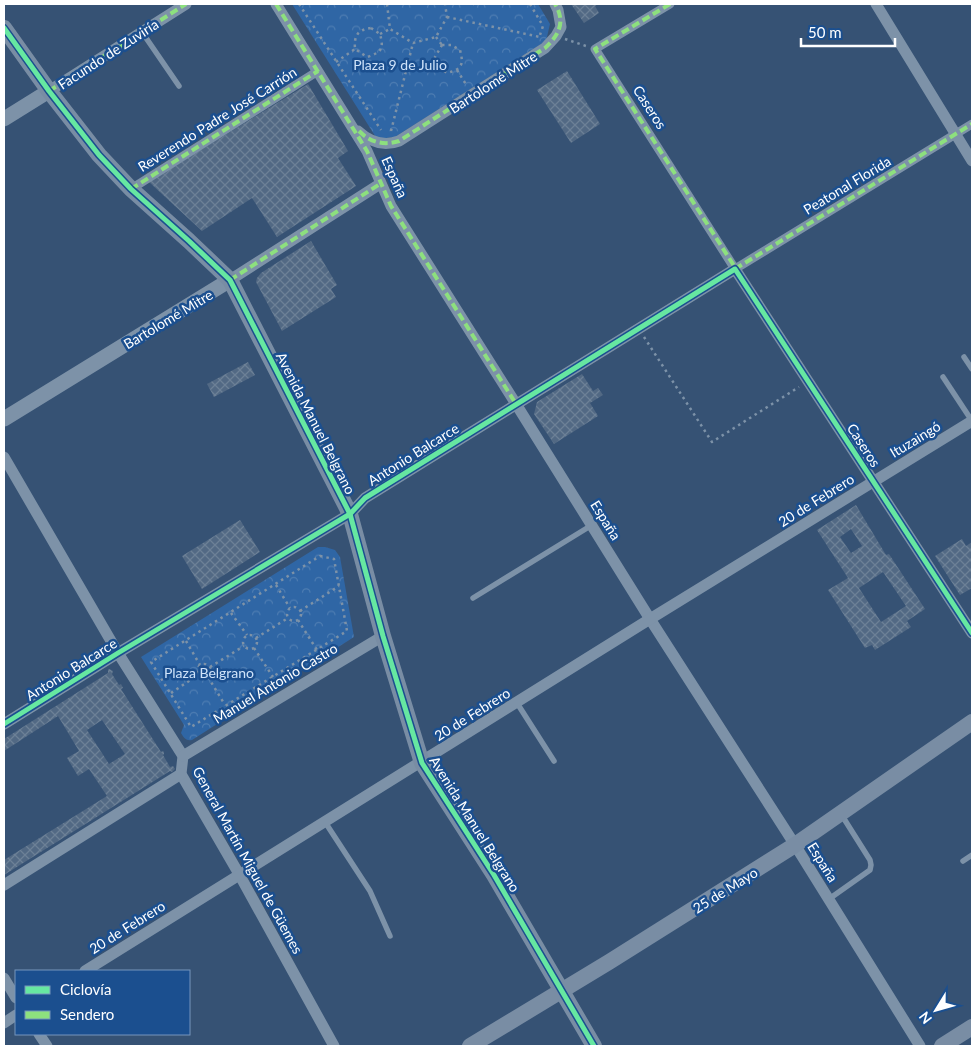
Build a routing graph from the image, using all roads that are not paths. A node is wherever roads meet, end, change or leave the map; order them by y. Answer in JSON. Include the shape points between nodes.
{"nodes":[{"id":1,"x":186,"y":4,"type":"edge"},
{"id":2,"x":276,"y":4,"type":"edge"},
{"id":3,"x":555,"y":4,"type":"edge"},
{"id":4,"x":670,"y":4,"type":"edge"},
{"id":5,"x":876,"y":4,"type":"edge"},
{"id":6,"x":4,"y":28,"type":"edge"},
{"id":7,"x":142,"y":32,"type":"junction"},
{"id":8,"x":318,"y":71,"type":"junction"},
{"id":9,"x":179,"y":86,"type":"dead end"},
{"id":10,"x":49,"y":91,"type":"junction"},
{"id":11,"x":4,"y":119,"type":"edge"},
{"id":12,"x":350,"y":122,"type":"junction"},
{"id":13,"x":972,"y":124,"type":"edge"},
{"id":14,"x":956,"y":134,"type":"junction"},
{"id":15,"x":972,"y":161,"type":"edge"},
{"id":16,"x":380,"y":184,"type":"junction"},
{"id":17,"x":131,"y":189,"type":"junction"},
{"id":18,"x":735,"y":268,"type":"junction"},
{"id":19,"x":230,"y":280,"type":"junction"},
{"id":20,"x":964,"y":357,"type":"dead end"},
{"id":21,"x":972,"y":369,"type":"edge"},
{"id":22,"x":943,"y":377,"type":"dead end"},
{"id":23,"x":516,"y":404,"type":"junction"},
{"id":24,"x":4,"y":419,"type":"edge"},
{"id":25,"x":972,"y":421,"type":"edge"},
{"id":26,"x":4,"y":457,"type":"edge"},
{"id":27,"x":874,"y":482,"type":"junction"},
{"id":28,"x":350,"y":514,"type":"junction"},
{"id":29,"x":592,"y":525,"type":"junction"},
{"id":30,"x":473,"y":598,"type":"dead end"},
{"id":31,"x":650,"y":619,"type":"junction"},
{"id":32,"x":972,"y":633,"type":"edge"},
{"id":33,"x":383,"y":636,"type":"junction"},
{"id":34,"x":118,"y":653,"type":"junction"},
{"id":35,"x":517,"y":703,"type":"junction"},
{"id":36,"x":972,"y":722,"type":"edge"},
{"id":37,"x":4,"y":724,"type":"edge"},
{"id":38,"x":183,"y":756,"type":"junction"},
{"id":39,"x":554,"y":761,"type":"dead end"},
{"id":40,"x":422,"y":762,"type":"junction"},
{"id":41,"x":181,"y":774,"type":"junction"},
{"id":42,"x":840,"y":814,"type":"junction"},
{"id":43,"x":325,"y":822,"type":"junction"},
{"id":44,"x":795,"y":845,"type":"junction"},
{"id":45,"x":972,"y":855,"type":"edge"},
{"id":46,"x":963,"y":860,"type":"dead end"},
{"id":47,"x":239,"y":874,"type":"junction"},
{"id":48,"x":4,"y":885,"type":"edge"},
{"id":49,"x":829,"y":899,"type":"junction"},
{"id":50,"x":390,"y":936,"type":"dead end"},
{"id":51,"x":87,"y":970,"type":"edge"},
{"id":52,"x":4,"y":978,"type":"edge"},
{"id":53,"x":562,"y":991,"type":"junction"},
{"id":54,"x":15,"y":996,"type":"edge"},
{"id":55,"x":15,"y":1016,"type":"edge"},
{"id":56,"x":4,"y":1023,"type":"edge"},
{"id":57,"x":972,"y":1027,"type":"edge"},
{"id":58,"x":40,"y":1035,"type":"edge"},
{"id":59,"x":47,"y":1046,"type":"edge"},
{"id":60,"x":334,"y":1046,"type":"edge"},
{"id":61,"x":470,"y":1046,"type":"edge"},
{"id":62,"x":594,"y":1046,"type":"edge"},
{"id":63,"x":920,"y":1046,"type":"edge"},
{"id":64,"x":942,"y":1046,"type":"edge"}],
"edges":[{"from":1,"to":7,"type":"street","name":"Facundo de Zuviría"},
{"from":2,"to":8,"type":"street","name":"España"},
{"from":3,"to":12,"type":"street","name":"Bartolomé Mitre","via":[[561,27],[545,48],[400,141],[383,144],[367,139]]},
{"from":4,"to":18,"type":"street","name":"Caseros","via":[[595,49]]},
{"from":5,"to":14,"type":"street"},
{"from":6,"to":10,"type":"main road","name":"Avenida Manuel Belgrano"},
{"from":7,"to":9,"type":"lane"},
{"from":7,"to":10,"type":"street","name":"Facundo de Zuviría"},
{"from":8,"to":12,"type":"street","name":"España"},
{"from":8,"to":17,"type":"street","name":"Reverendo Padre José Carrión"},
{"from":10,"to":11,"type":"street","name":"Facundo de Zuviría"},
{"from":10,"to":17,"type":"main road","name":"Avenida Manuel Belgrano","via":[[98,155]]},
{"from":12,"to":16,"type":"street","name":"España","via":[[367,151]]},
{"from":13,"to":14,"type":"street","name":"Peatonal Florida"},
{"from":14,"to":15,"type":"street"},
{"from":14,"to":18,"type":"street","name":"Peatonal Florida"},
{"from":16,"to":19,"type":"street","name":"Bartolomé Mitre"},
{"from":16,"to":23,"type":"street","name":"España"},
{"from":17,"to":19,"type":"main road","name":"Avenida Manuel Belgrano"},
{"from":18,"to":23,"type":"street","name":"Antonio Balcarce"},
{"from":18,"to":27,"type":"street","name":"Caseros"},
{"from":19,"to":24,"type":"street","name":"Bartolomé Mitre"},
{"from":19,"to":28,"type":"main road","name":"Avenida Manuel Belgrano"},
{"from":20,"to":21,"type":"lane"},
{"from":22,"to":25,"type":"lane"},
{"from":23,"to":28,"type":"street","name":"Antonio Balcarce","via":[[365,498]]},
{"from":23,"to":29,"type":"street","name":"España"},
{"from":25,"to":27,"type":"street","name":"Ituzaingó"},
{"from":26,"to":34,"type":"street","name":"General Martín Miguel de Güemes"},
{"from":27,"to":31,"type":"street","name":"20 de Febrero"},
{"from":27,"to":32,"type":"street","name":"Caseros"},
{"from":28,"to":33,"type":"main road","name":"Avenida Manuel Belgrano"},
{"from":28,"to":34,"type":"street","name":"Antonio Balcarce"},
{"from":29,"to":30,"type":"lane"},
{"from":29,"to":31,"type":"street","name":"España"},
{"from":31,"to":35,"type":"street","name":"20 de Febrero"},
{"from":31,"to":44,"type":"street","name":"España"},
{"from":33,"to":38,"type":"street","name":"Manuel Antonio Castro"},
{"from":33,"to":40,"type":"main road","name":"Avenida Manuel Belgrano"},
{"from":34,"to":37,"type":"street","name":"Antonio Balcarce"},
{"from":34,"to":38,"type":"street","name":"General Martín Miguel de Güemes"},
{"from":35,"to":39,"type":"lane"},
{"from":35,"to":40,"type":"street","name":"20 de Febrero"},
{"from":36,"to":42,"type":"main road","name":"25 de Mayo"},
{"from":38,"to":41,"type":"street","name":"General Martín Miguel de Güemes"},
{"from":40,"to":43,"type":"street","name":"20 de Febrero"},
{"from":40,"to":53,"type":"main road","name":"Avenida Manuel Belgrano"},
{"from":41,"to":47,"type":"street","name":"General Martín Miguel de Güemes"},
{"from":41,"to":48,"type":"street"},
{"from":42,"to":44,"type":"main road","name":"25 de Mayo"},
{"from":42,"to":49,"type":"lane","via":[[871,865],[870,870]]},
{"from":43,"to":47,"type":"street","name":"20 de Febrero"},
{"from":43,"to":50,"type":"lane","via":[[370,891]]},
{"from":44,"to":49,"type":"street","name":"España"},
{"from":44,"to":53,"type":"main road","name":"25 de Mayo"},
{"from":45,"to":46,"type":"lane"},
{"from":47,"to":51,"type":"street","name":"20 de Febrero"},
{"from":47,"to":60,"type":"street","name":"General Martín Miguel de Güemes"},
{"from":49,"to":63,"type":"street","name":"España"},
{"from":52,"to":54,"type":"street"},
{"from":53,"to":61,"type":"main road","name":"25 de Mayo"},
{"from":53,"to":62,"type":"main road","name":"Avenida Manuel Belgrano"},
{"from":55,"to":56,"type":"street"},
{"from":57,"to":64,"type":"main road"},
{"from":58,"to":59,"type":"street"}]}
